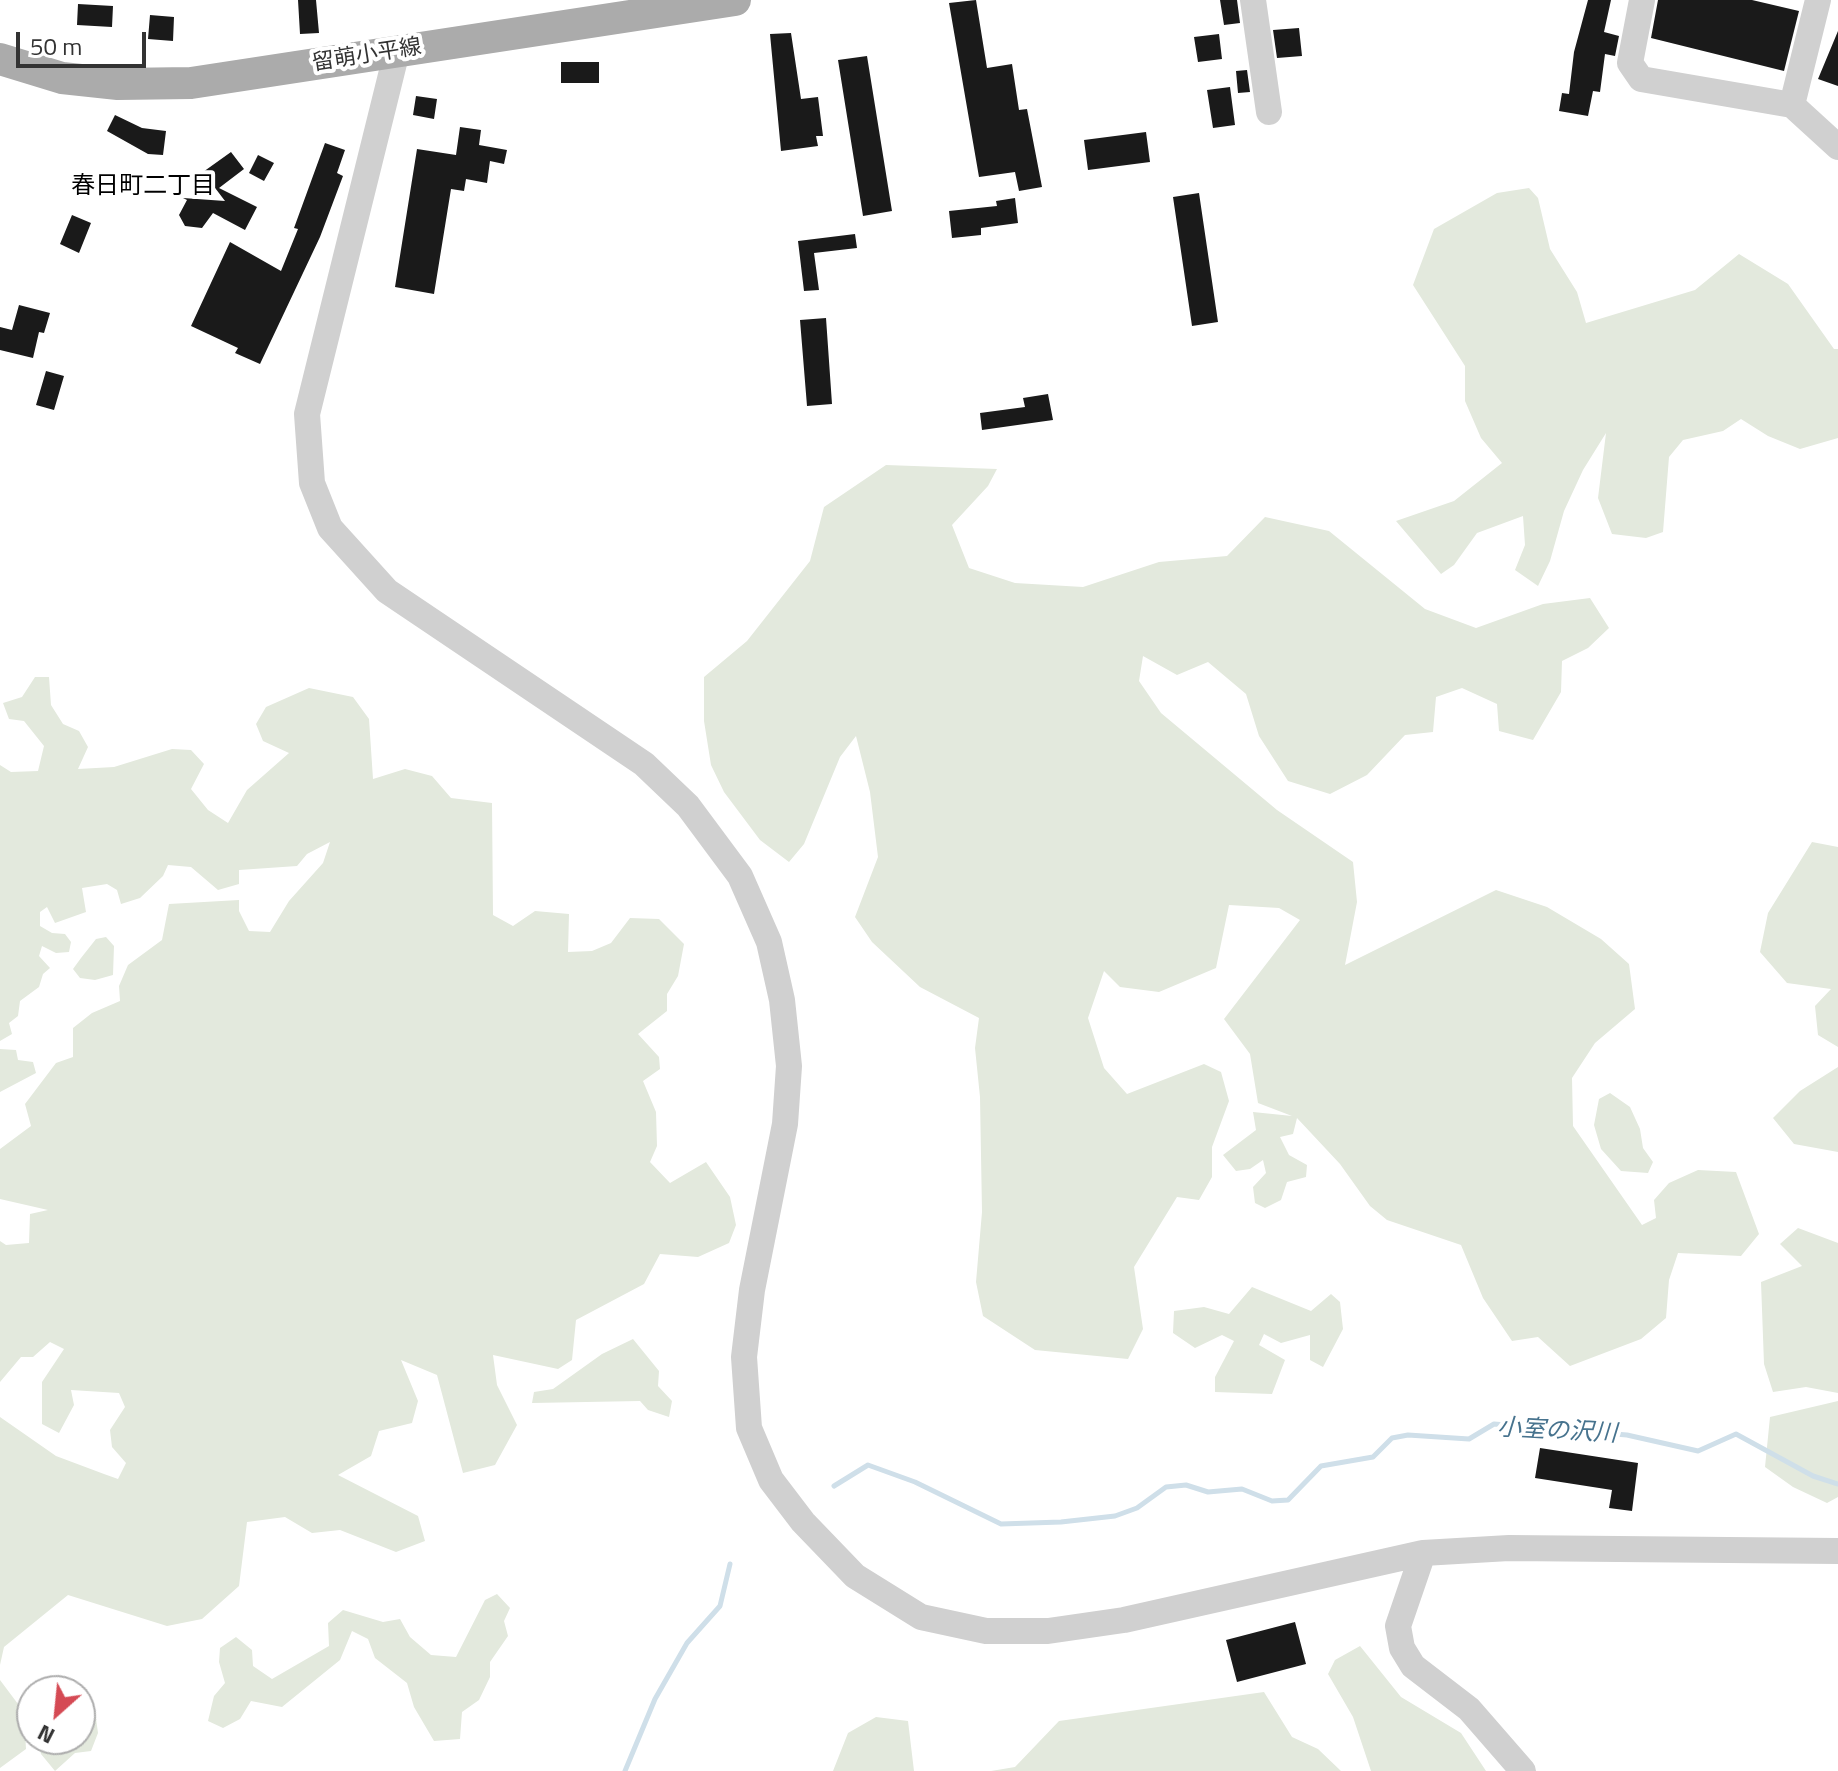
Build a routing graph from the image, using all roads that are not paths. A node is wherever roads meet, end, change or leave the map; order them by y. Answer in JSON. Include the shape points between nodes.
{"nodes":[{"id":1,"x":735,"y":0,"type":"edge"},
{"id":2,"x":1253,"y":0,"type":"edge"},
{"id":3,"x":1642,"y":0,"type":"edge"},
{"id":4,"x":1818,"y":0,"type":"edge"},
{"id":5,"x":397,"y":51,"type":"junction"},
{"id":6,"x":0,"y":59,"type":"edge"},
{"id":7,"x":1792,"y":105,"type":"junction"},
{"id":8,"x":1269,"y":112,"type":"dead end"},
{"id":9,"x":1838,"y":147,"type":"edge"},
{"id":10,"x":1838,"y":1551,"type":"edge"},
{"id":11,"x":1423,"y":1553,"type":"junction"},
{"id":12,"x":1523,"y":1771,"type":"edge"}],
"edges":[{"from":1,"to":5,"type":"main road","name":"留萌小平線"},
{"from":2,"to":8,"type":"street"},
{"from":3,"to":7,"type":"street","via":[[1630,63],[1641,79]]},
{"from":4,"to":7,"type":"street"},
{"from":5,"to":6,"type":"main road","name":"留萌小平線","via":[[177,83],[62,78]]},
{"from":5,"to":11,"type":"street","via":[[307,414],[312,483],[330,528],[387,591],[644,764],[688,806],[740,876],[769,942],[789,1066],[785,1124],[744,1357],[749,1428],[771,1480],[855,1576],[921,1617],[986,1631],[1048,1631],[1124,1620]]},
{"from":7,"to":9,"type":"street"},
{"from":10,"to":11,"type":"street","via":[[1509,1548]]},
{"from":11,"to":12,"type":"street","via":[[1398,1626],[1402,1648],[1413,1666],[1469,1709]]}]}
